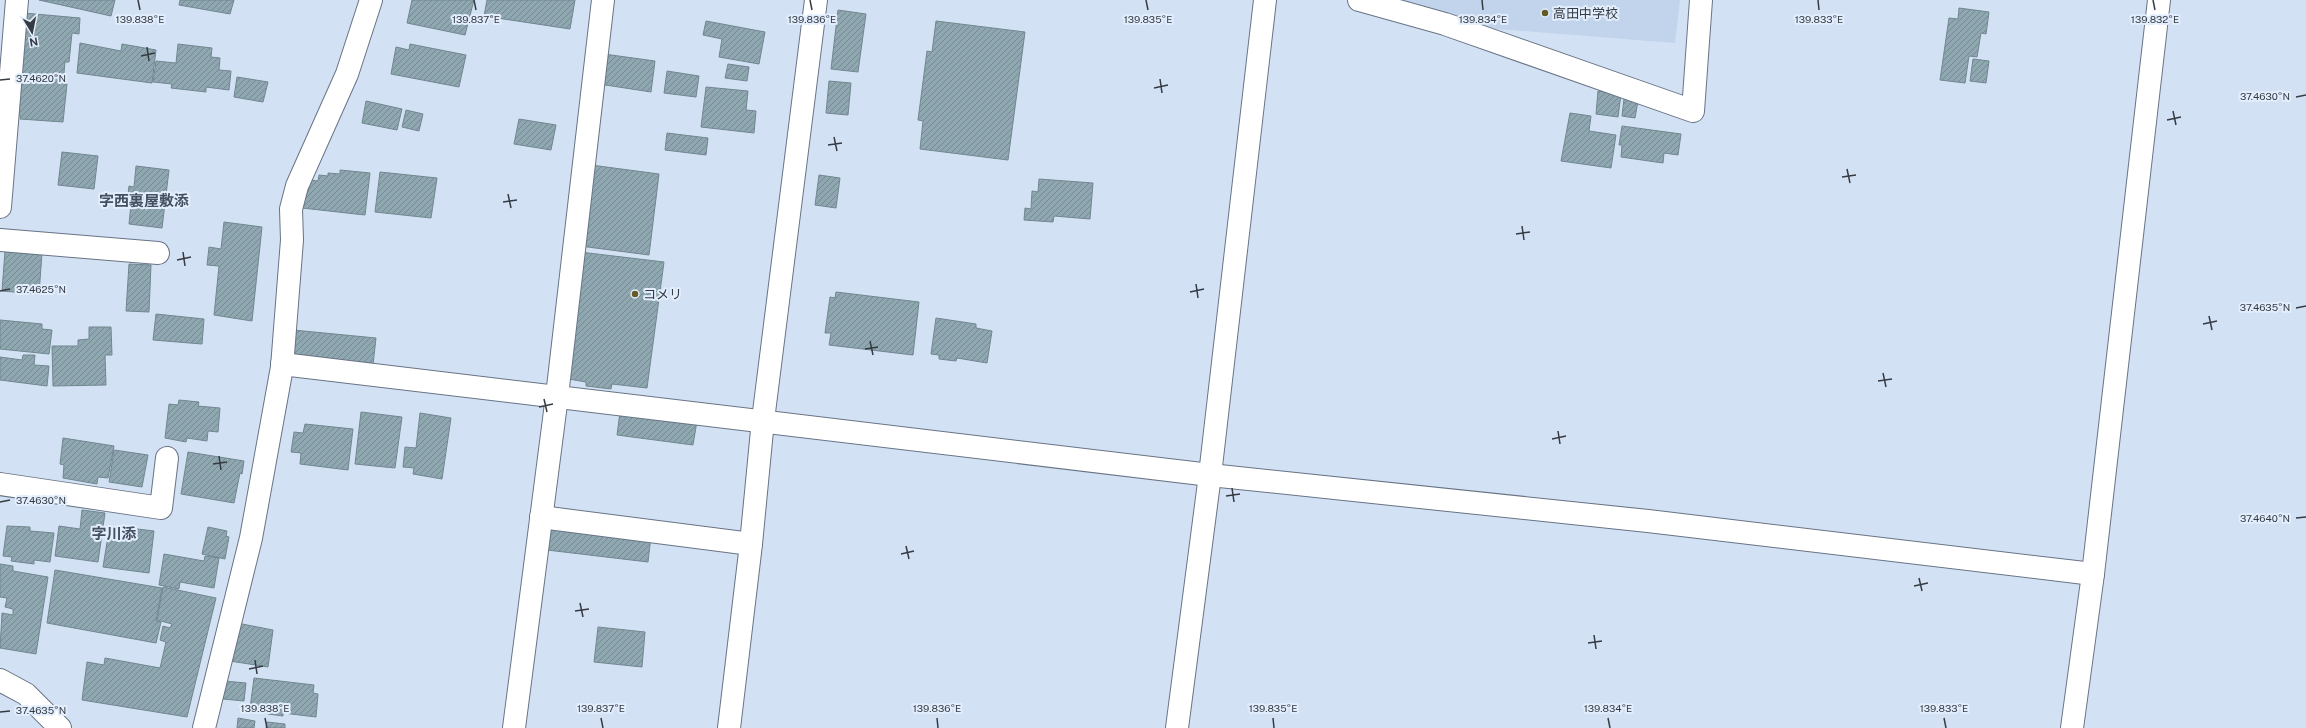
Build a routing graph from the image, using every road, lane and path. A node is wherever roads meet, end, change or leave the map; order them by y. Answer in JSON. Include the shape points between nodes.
{"nodes":[{"id":1,"x":17,"y":0,"type":"edge"},
{"id":2,"x":371,"y":0,"type":"edge"},
{"id":3,"x":603,"y":0,"type":"edge"},
{"id":4,"x":816,"y":0,"type":"edge"},
{"id":5,"x":1265,"y":0,"type":"edge"},
{"id":6,"x":1359,"y":0,"type":"edge"},
{"id":7,"x":1701,"y":0,"type":"edge"},
{"id":8,"x":2158,"y":0,"type":"edge"},
{"id":9,"x":0,"y":207,"type":"edge"},
{"id":10,"x":0,"y":240,"type":"edge"},
{"id":11,"x":158,"y":254,"type":"dead end"},
{"id":12,"x":282,"y":364,"type":"junction"},
{"id":13,"x":557,"y":396,"type":"junction"},
{"id":14,"x":763,"y":420,"type":"junction"},
{"id":15,"x":167,"y":458,"type":"dead end"},
{"id":16,"x":1210,"y":475,"type":"junction"},
{"id":17,"x":0,"y":484,"type":"edge"},
{"id":18,"x":541,"y":517,"type":"junction"},
{"id":19,"x":751,"y":544,"type":"junction"},
{"id":20,"x":2093,"y":574,"type":"junction"},
{"id":21,"x":0,"y":680,"type":"edge"},
{"id":22,"x":60,"y":728,"type":"edge"},
{"id":23,"x":204,"y":728,"type":"edge"},
{"id":24,"x":514,"y":728,"type":"edge"},
{"id":25,"x":729,"y":728,"type":"edge"},
{"id":26,"x":1177,"y":728,"type":"edge"},
{"id":27,"x":2072,"y":728,"type":"edge"}],
"edges":[{"from":1,"to":9,"type":"street"},
{"from":2,"to":12,"type":"street","via":[[347,74],[297,186],[291,209],[292,240]]},
{"from":3,"to":13,"type":"street"},
{"from":4,"to":14,"type":"street"},
{"from":5,"to":16,"type":"street"},
{"from":6,"to":7,"type":"street","via":[[1445,24],[1693,111]]},
{"from":8,"to":20,"type":"street"},
{"from":10,"to":11,"type":"street"},
{"from":12,"to":13,"type":"street"},
{"from":12,"to":23,"type":"street","via":[[251,538]]},
{"from":13,"to":14,"type":"street"},
{"from":13,"to":18,"type":"street"},
{"from":14,"to":16,"type":"street"},
{"from":14,"to":19,"type":"street"},
{"from":15,"to":17,"type":"street","via":[[161,508]]},
{"from":16,"to":20,"type":"street","via":[[1648,521]]},
{"from":16,"to":26,"type":"street"},
{"from":18,"to":19,"type":"street"},
{"from":18,"to":24,"type":"street"},
{"from":19,"to":25,"type":"street"},
{"from":20,"to":27,"type":"street"},
{"from":21,"to":22,"type":"street","via":[[26,694]]}]}
